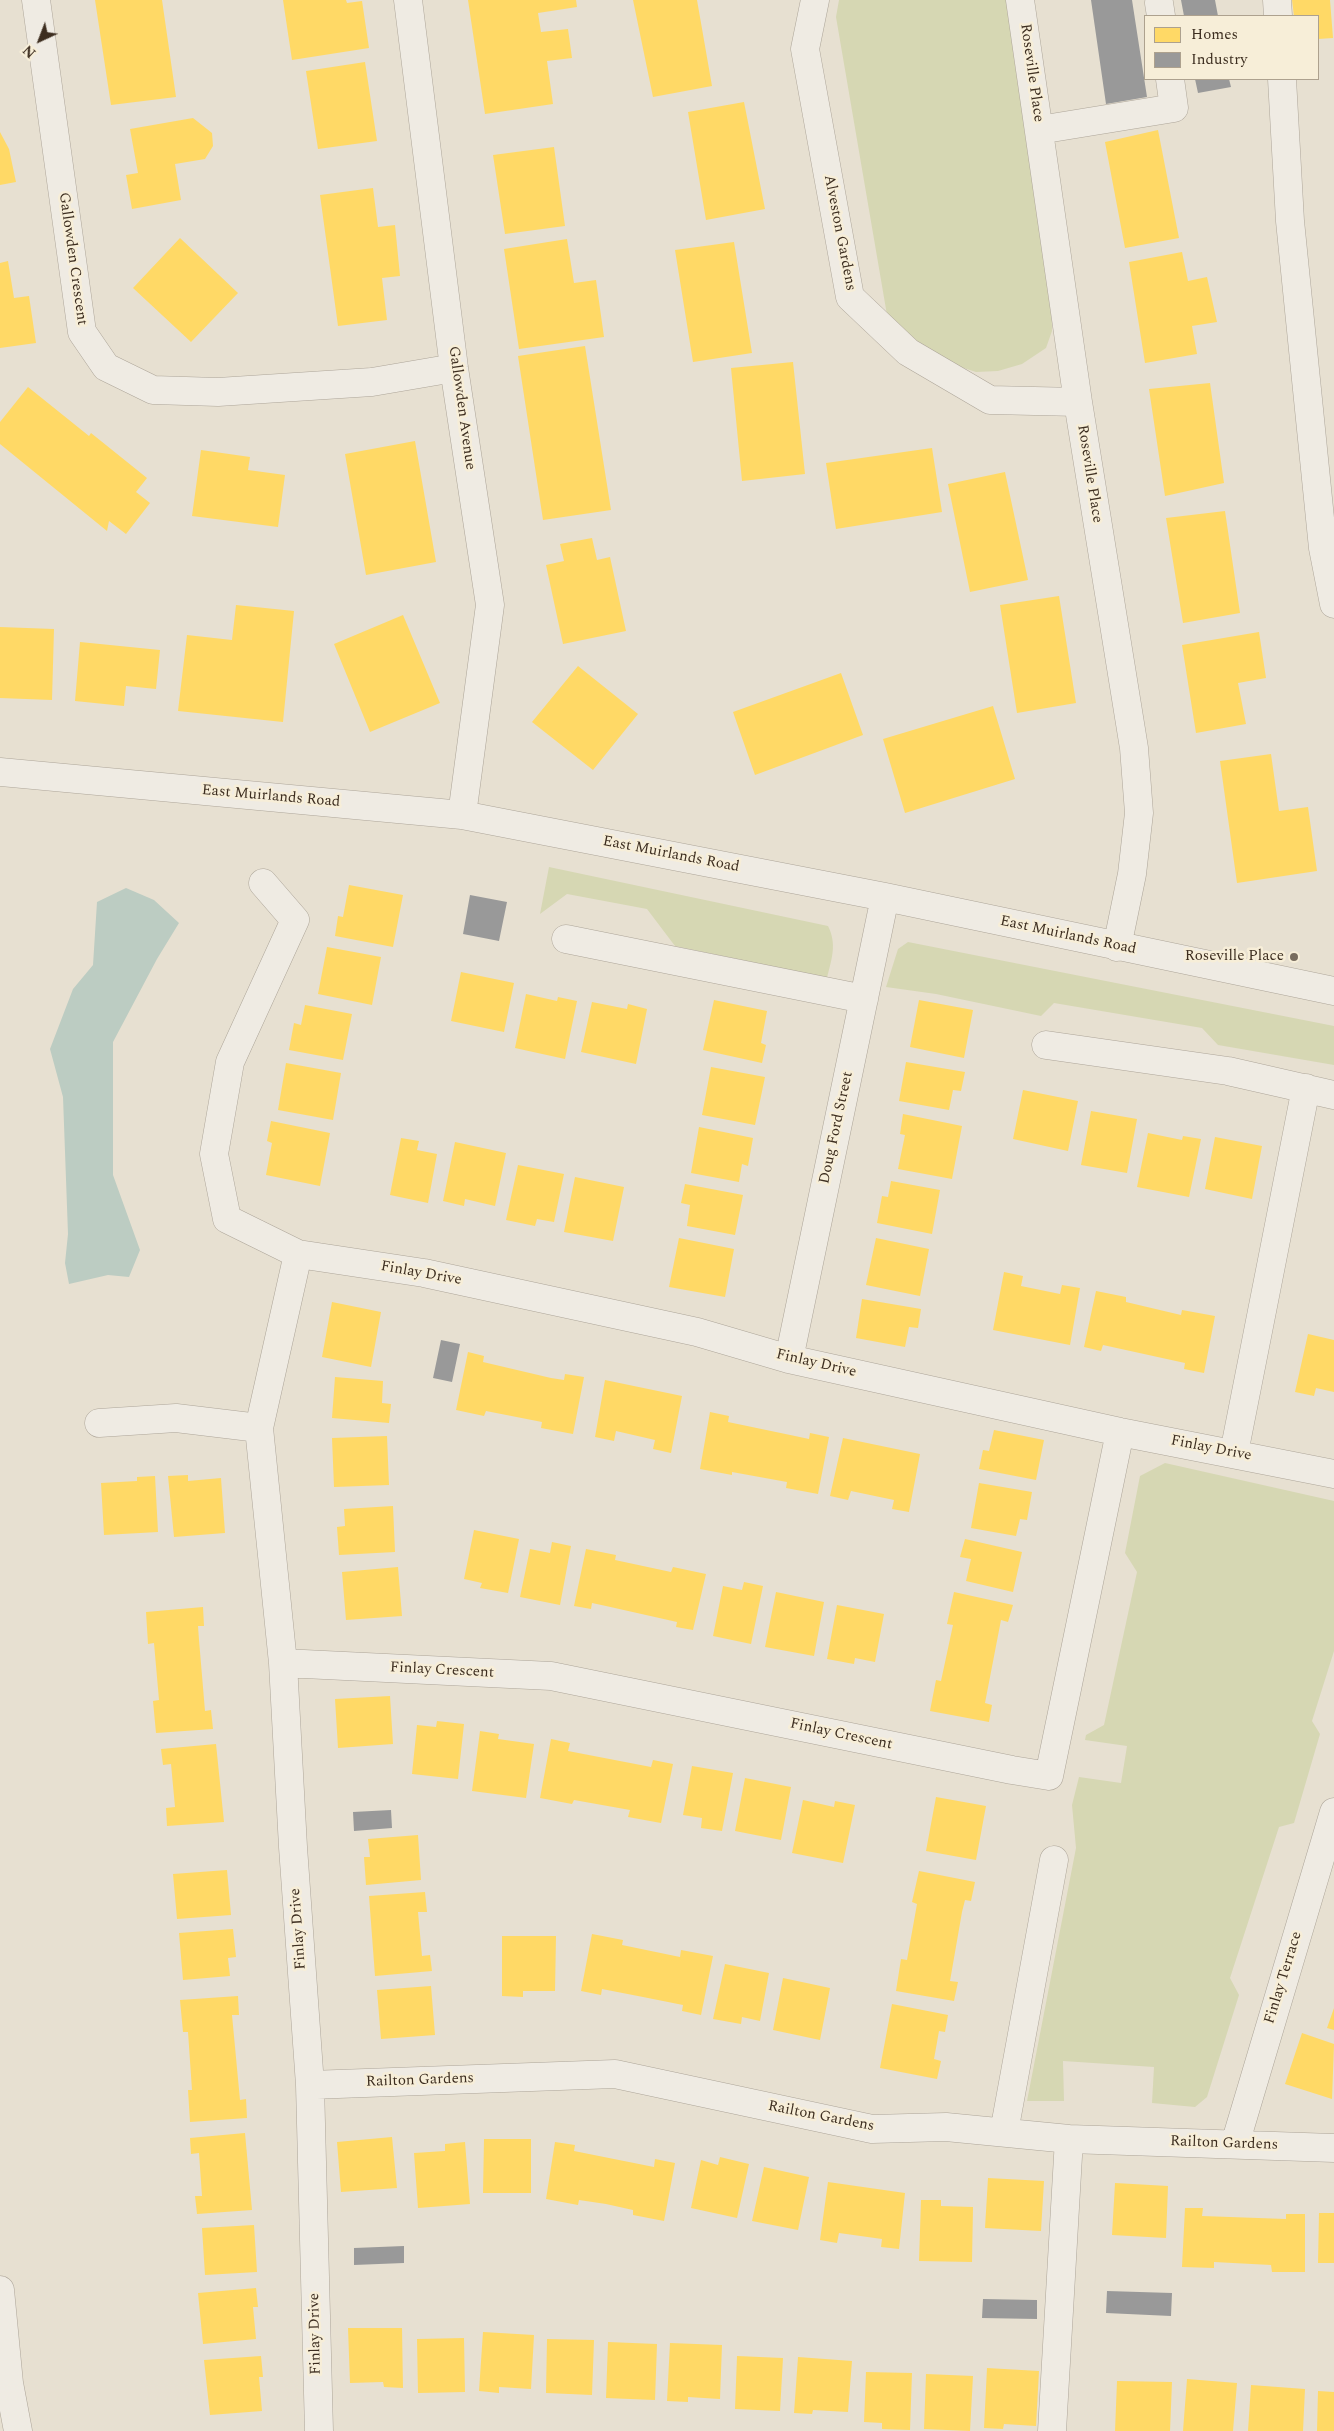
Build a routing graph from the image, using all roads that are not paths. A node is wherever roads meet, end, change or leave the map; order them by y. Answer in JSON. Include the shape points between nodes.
{"nodes":[{"id":1,"x":36,"y":0,"type":"edge"},
{"id":2,"x":408,"y":0,"type":"edge"},
{"id":3,"x":815,"y":0,"type":"edge"},
{"id":4,"x":1020,"y":0,"type":"edge"},
{"id":5,"x":1277,"y":0,"type":"edge"},
{"id":6,"x":1278,"y":15,"type":"edge"},
{"id":7,"x":1170,"y":80,"type":"edge"},
{"id":8,"x":1282,"y":80,"type":"edge"},
{"id":9,"x":1039,"y":130,"type":"junction"},
{"id":10,"x":454,"y":368,"type":"junction"},
{"id":11,"x":1078,"y":402,"type":"junction"},
{"id":12,"x":1334,"y":604,"type":"edge"},
{"id":13,"x":0,"y":772,"type":"edge"},
{"id":14,"x":462,"y":815,"type":"junction"},
{"id":15,"x":263,"y":883,"type":"dead end"},
{"id":16,"x":885,"y":897,"type":"junction"},
{"id":17,"x":566,"y":940,"type":"dead end"},
{"id":18,"x":1117,"y":947,"type":"junction"},
{"id":19,"x":1334,"y":991,"type":"edge"},
{"id":20,"x":864,"y":999,"type":"junction"},
{"id":21,"x":1046,"y":1046,"type":"dead end"},
{"id":22,"x":1306,"y":1088,"type":"junction"},
{"id":23,"x":1334,"y":1095,"type":"edge"},
{"id":24,"x":298,"y":1254,"type":"junction"},
{"id":25,"x":789,"y":1359,"type":"junction"},
{"id":26,"x":99,"y":1423,"type":"dead end"},
{"id":27,"x":259,"y":1428,"type":"junction"},
{"id":28,"x":1120,"y":1432,"type":"junction"},
{"id":29,"x":1234,"y":1453,"type":"junction"},
{"id":30,"x":1334,"y":1474,"type":"edge"},
{"id":31,"x":284,"y":1663,"type":"junction"},
{"id":32,"x":1334,"y":1812,"type":"edge"},
{"id":33,"x":1054,"y":1860,"type":"dead end"},
{"id":34,"x":310,"y":2085,"type":"junction"},
{"id":35,"x":1004,"y":2132,"type":"junction"},
{"id":36,"x":1069,"y":2139,"type":"junction"},
{"id":37,"x":1235,"y":2144,"type":"junction"},
{"id":38,"x":1334,"y":2148,"type":"edge"},
{"id":39,"x":0,"y":2290,"type":"edge"},
{"id":40,"x":18,"y":2431,"type":"edge"},
{"id":41,"x":319,"y":2431,"type":"edge"},
{"id":42,"x":1052,"y":2431,"type":"edge"}],
"edges":[{"from":1,"to":10,"type":"street","name":"Gallowden Crescent","via":[[82,332],[106,367],[153,390],[218,392],[372,382]]},
{"from":2,"to":10,"type":"street","name":"Gallowden Avenue"},
{"from":3,"to":11,"type":"street","name":"Alveston Gardens","via":[[805,49],[850,298],[908,352],[990,400]]},
{"from":4,"to":9,"type":"street","name":"Roseville Place"},
{"from":5,"to":6,"type":"street"},
{"from":7,"to":9,"type":"street","via":[[1174,108]]},
{"from":8,"to":12,"type":"street","via":[[1296,280],[1323,548]]},
{"from":9,"to":11,"type":"street","name":"Roseville Place"},
{"from":10,"to":14,"type":"street","name":"Gallowden Avenue","via":[[490,605]]},
{"from":11,"to":18,"type":"street","name":"Roseville Place","via":[[1134,748],[1138,803],[1132,874]]},
{"from":13,"to":14,"type":"street","name":"East Muirlands Road"},
{"from":14,"to":16,"type":"street","name":"East Muirlands Road"},
{"from":15,"to":24,"type":"street","name":"Finlay Drive","via":[[295,920],[230,1062],[214,1154],[227,1218]]},
{"from":16,"to":18,"type":"street","name":"East Muirlands Road"},
{"from":16,"to":20,"type":"street","name":"Doug Ford Street"},
{"from":17,"to":20,"type":"street"},
{"from":18,"to":19,"type":"street","name":"East Muirlands Road"},
{"from":20,"to":25,"type":"street","name":"Doug Ford Street"},
{"from":21,"to":22,"type":"street","via":[[1228,1071]]},
{"from":22,"to":23,"type":"street"},
{"from":22,"to":29,"type":"street"},
{"from":24,"to":25,"type":"street","name":"Finlay Drive","via":[[424,1273],[697,1332]]},
{"from":24,"to":27,"type":"street","name":"Finlay Drive"},
{"from":25,"to":28,"type":"street","name":"Finlay Drive"},
{"from":26,"to":27,"type":"street","via":[[176,1418]]},
{"from":27,"to":31,"type":"street","name":"Finlay Drive"},
{"from":28,"to":29,"type":"street","name":"Finlay Drive"},
{"from":28,"to":31,"type":"street","name":"Finlay Crescent","via":[[1049,1776],[551,1676]]},
{"from":29,"to":30,"type":"street","name":"Finlay Drive"},
{"from":31,"to":34,"type":"street","name":"Finlay Drive"},
{"from":32,"to":37,"type":"street","name":"Finlay Terrace"},
{"from":33,"to":35,"type":"street"},
{"from":34,"to":35,"type":"street","name":"Railton Gardens","via":[[615,2074],[872,2129],[946,2127]]},
{"from":34,"to":41,"type":"street","name":"Finlay Drive"},
{"from":35,"to":36,"type":"street","name":"Railton Gardens"},
{"from":36,"to":37,"type":"street","name":"Railton Gardens"},
{"from":36,"to":42,"type":"street"},
{"from":37,"to":38,"type":"street","name":"Railton Gardens"},
{"from":39,"to":40,"type":"street","via":[[9,2383]]}]}
